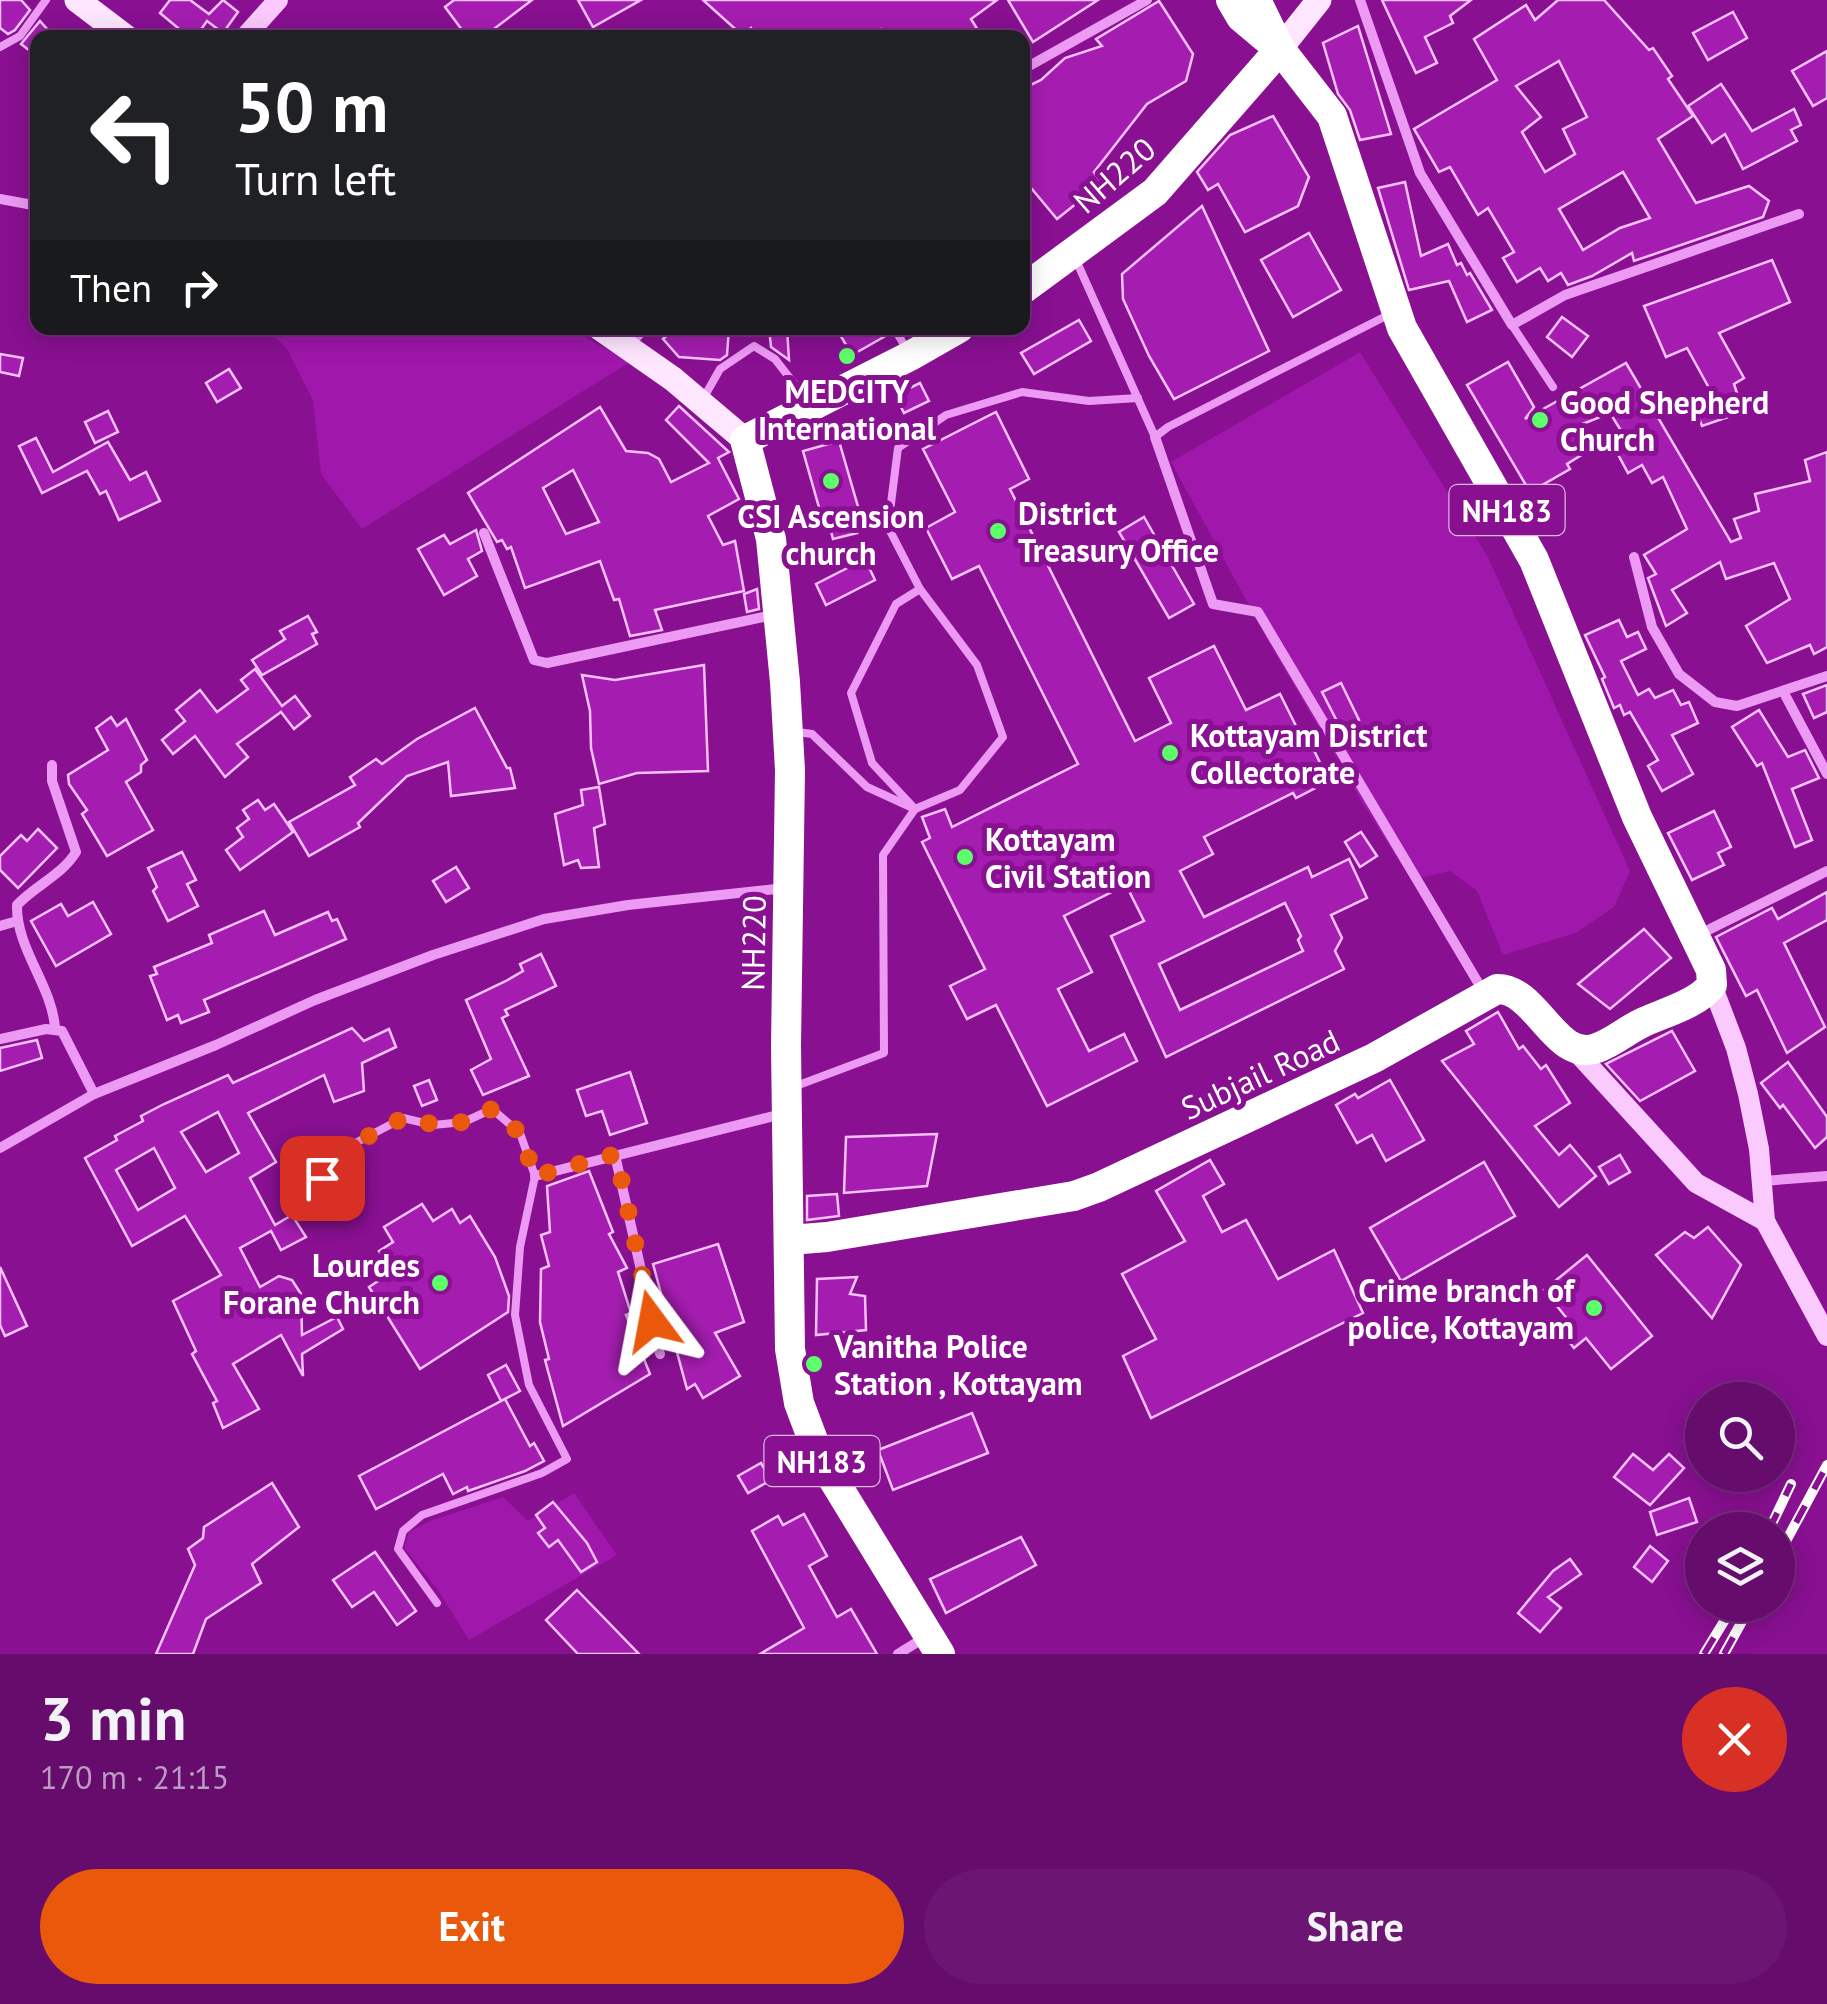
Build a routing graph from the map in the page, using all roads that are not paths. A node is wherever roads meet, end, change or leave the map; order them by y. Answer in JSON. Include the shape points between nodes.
{"nodes":[{"id":1,"x":46,"y":0,"type":"edge"},
{"id":2,"x":77,"y":0,"type":"edge"},
{"id":3,"x":278,"y":0,"type":"edge"},
{"id":4,"x":1147,"y":0,"type":"edge"},
{"id":5,"x":1232,"y":0,"type":"edge"},
{"id":6,"x":1256,"y":0,"type":"edge"},
{"id":7,"x":1320,"y":0,"type":"edge"},
{"id":8,"x":1360,"y":0,"type":"edge"},
{"id":9,"x":116,"y":30,"type":"edge"},
{"id":10,"x":251,"y":30,"type":"edge"},
{"id":11,"x":0,"y":47,"type":"edge"},
{"id":12,"x":1280,"y":48,"type":"junction"},
{"id":13,"x":1030,"y":66,"type":"edge"},
{"id":14,"x":0,"y":199,"type":"edge"},
{"id":15,"x":30,"y":205,"type":"edge"},
{"id":16,"x":1799,"y":214,"type":"dead end"},
{"id":17,"x":1074,"y":254,"type":"junction"},
{"id":18,"x":1030,"y":284,"type":"edge"},
{"id":19,"x":1396,"y":311,"type":"junction"},
{"id":20,"x":1512,"y":325,"type":"junction"},
{"id":21,"x":898,"y":335,"type":"edge"},
{"id":22,"x":947,"y":335,"type":"edge"},
{"id":23,"x":637,"y":337,"type":"edge"},
{"id":24,"x":910,"y":356,"type":"junction"},
{"id":25,"x":1553,"y":387,"type":"dead end"},
{"id":26,"x":1138,"y":398,"type":"junction"},
{"id":27,"x":701,"y":403,"type":"junction"},
{"id":28,"x":812,"y":406,"type":"junction"},
{"id":29,"x":1155,"y":437,"type":"junction"},
{"id":30,"x":745,"y":440,"type":"junction"},
{"id":31,"x":484,"y":533,"type":"dead end"},
{"id":32,"x":1634,"y":557,"type":"dead end"},
{"id":33,"x":920,"y":589,"type":"junction"},
{"id":34,"x":779,"y":614,"type":"junction"},
{"id":35,"x":1827,"y":676,"type":"edge"},
{"id":36,"x":1784,"y":693,"type":"junction"},
{"id":37,"x":788,"y":730,"type":"junction"},
{"id":38,"x":52,"y":765,"type":"dead end"},
{"id":39,"x":1827,"y":774,"type":"edge"},
{"id":40,"x":915,"y":809,"type":"junction"},
{"id":41,"x":1827,"y":871,"type":"edge"},
{"id":42,"x":788,"y":888,"type":"junction"},
{"id":43,"x":17,"y":921,"type":"junction"},
{"id":44,"x":0,"y":926,"type":"edge"},
{"id":45,"x":1695,"y":936,"type":"junction"},
{"id":46,"x":1712,"y":985,"type":"junction"},
{"id":47,"x":1484,"y":994,"type":"junction"},
{"id":48,"x":55,"y":1028,"type":"junction"},
{"id":49,"x":0,"y":1039,"type":"edge"},
{"id":50,"x":1570,"y":1046,"type":"junction"},
{"id":51,"x":94,"y":1094,"type":"junction"},
{"id":52,"x":788,"y":1101,"type":"junction"},
{"id":53,"x":0,"y":1148,"type":"edge"},
{"id":54,"x":616,"y":1154,"type":"junction"},
{"id":55,"x":535,"y":1176,"type":"junction"},
{"id":56,"x":1827,"y":1176,"type":"edge"},
{"id":57,"x":1764,"y":1181,"type":"junction"},
{"id":58,"x":310,"y":1196,"type":"dead end"},
{"id":59,"x":1766,"y":1222,"type":"junction"},
{"id":60,"x":790,"y":1240,"type":"junction"},
{"id":61,"x":1827,"y":1336,"type":"edge"},
{"id":62,"x":660,"y":1354,"type":"dead end"},
{"id":63,"x":437,"y":1603,"type":"dead end"},
{"id":64,"x":934,"y":1645,"type":"edge"},
{"id":65,"x":898,"y":1654,"type":"edge"}],
"edges":[{"from":1,"to":11,"type":"lane","via":[[20,36]]},
{"from":2,"to":9,"type":"main road"},
{"from":3,"to":10,"type":"main road"},
{"from":4,"to":13,"type":"street"},
{"from":5,"to":12,"type":"highway","number":"NH183","via":[[1241,17]]},
{"from":6,"to":12,"type":"highway","number":"NH183"},
{"from":7,"to":12,"type":"main road"},
{"from":8,"to":20,"type":"street","via":[[1420,173]]},
{"from":12,"to":17,"type":"highway","name":"NH220","via":[[1155,192]]},
{"from":12,"to":19,"type":"highway","number":"NH183","via":[[1332,116]]},
{"from":14,"to":15,"type":"street"},
{"from":16,"to":20,"type":"street","via":[[1564,295]]},
{"from":17,"to":18,"type":"highway","name":"NH220"},
{"from":17,"to":26,"type":"lane"},
{"from":19,"to":29,"type":"lane"},
{"from":19,"to":45,"type":"highway","number":"NH183","via":[[1534,560],[1637,817]]},
{"from":20,"to":25,"type":"lane"},
{"from":21,"to":24,"type":"lane"},
{"from":22,"to":24,"type":"highway"},
{"from":23,"to":27,"type":"main road"},
{"from":24,"to":28,"type":"highway"},
{"from":26,"to":29,"type":"lane"},
{"from":26,"to":33,"type":"lane","via":[[1022,392],[946,414],[898,448],[888,528]]},
{"from":27,"to":28,"type":"lane","via":[[720,369],[754,346],[775,359]]},
{"from":27,"to":30,"type":"main road"},
{"from":28,"to":30,"type":"highway"},
{"from":29,"to":47,"type":"street","via":[[1213,604],[1258,612]]},
{"from":30,"to":34,"type":"highway","name":"NH220","number":"NH183","via":[[768,522]]},
{"from":31,"to":34,"type":"street","via":[[534,660],[548,663]]},
{"from":32,"to":36,"type":"street","via":[[1652,628],[1679,674],[1715,702],[1737,706]]},
{"from":33,"to":40,"type":"lane","via":[[896,604],[850,693],[872,763]]},
{"from":33,"to":40,"type":"lane","via":[[978,665],[1002,736],[960,790]]},
{"from":34,"to":37,"type":"highway","name":"NH220","number":"NH183"},
{"from":35,"to":36,"type":"street"},
{"from":36,"to":39,"type":"street"},
{"from":37,"to":40,"type":"lane","via":[[812,734],[868,787]]},
{"from":37,"to":42,"type":"highway","name":"NH220","number":"NH183"},
{"from":38,"to":43,"type":"street","via":[[76,852],[67,867],[17,905]]},
{"from":40,"to":52,"type":"lane","via":[[884,855],[884,1052]]},
{"from":41,"to":45,"type":"street"},
{"from":42,"to":51,"type":"street","via":[[544,919],[315,1000]]},
{"from":42,"to":52,"type":"highway","name":"NH220","number":"NH183"},
{"from":43,"to":44,"type":"street"},
{"from":43,"to":48,"type":"street","via":[[53,1007]]},
{"from":45,"to":46,"type":"highway","number":"NH183"},
{"from":46,"to":50,"type":"highway","via":[[1595,1050]]},
{"from":46,"to":57,"type":"main road","via":[[1736,1048]]},
{"from":47,"to":50,"type":"highway","via":[[1508,988],[1522,996]]},
{"from":47,"to":60,"type":"highway","name":"Subjail Road","via":[[1350,1070],[1074,1196]]},
{"from":48,"to":49,"type":"street"},
{"from":48,"to":51,"type":"street","via":[[68,1039]]},
{"from":50,"to":59,"type":"main road","via":[[1696,1183]]},
{"from":51,"to":53,"type":"street"},
{"from":52,"to":54,"type":"street"},
{"from":52,"to":60,"type":"highway","name":"NH220","number":"NH183"},
{"from":54,"to":55,"type":"street"},
{"from":54,"to":62,"type":"street"},
{"from":55,"to":58,"type":"lane","via":[[520,1133],[492,1109],[464,1122],[403,1118],[342,1150]]},
{"from":55,"to":63,"type":"lane","via":[[515,1315],[529,1385],[567,1459],[422,1516],[403,1530],[398,1548]]},
{"from":56,"to":57,"type":"street"},
{"from":57,"to":59,"type":"main road"},
{"from":59,"to":61,"type":"main road"},
{"from":60,"to":64,"type":"highway","name":"NH220","number":"NH183","via":[[791,1363],[808,1430]]},
{"from":64,"to":65,"type":"street"}]}
